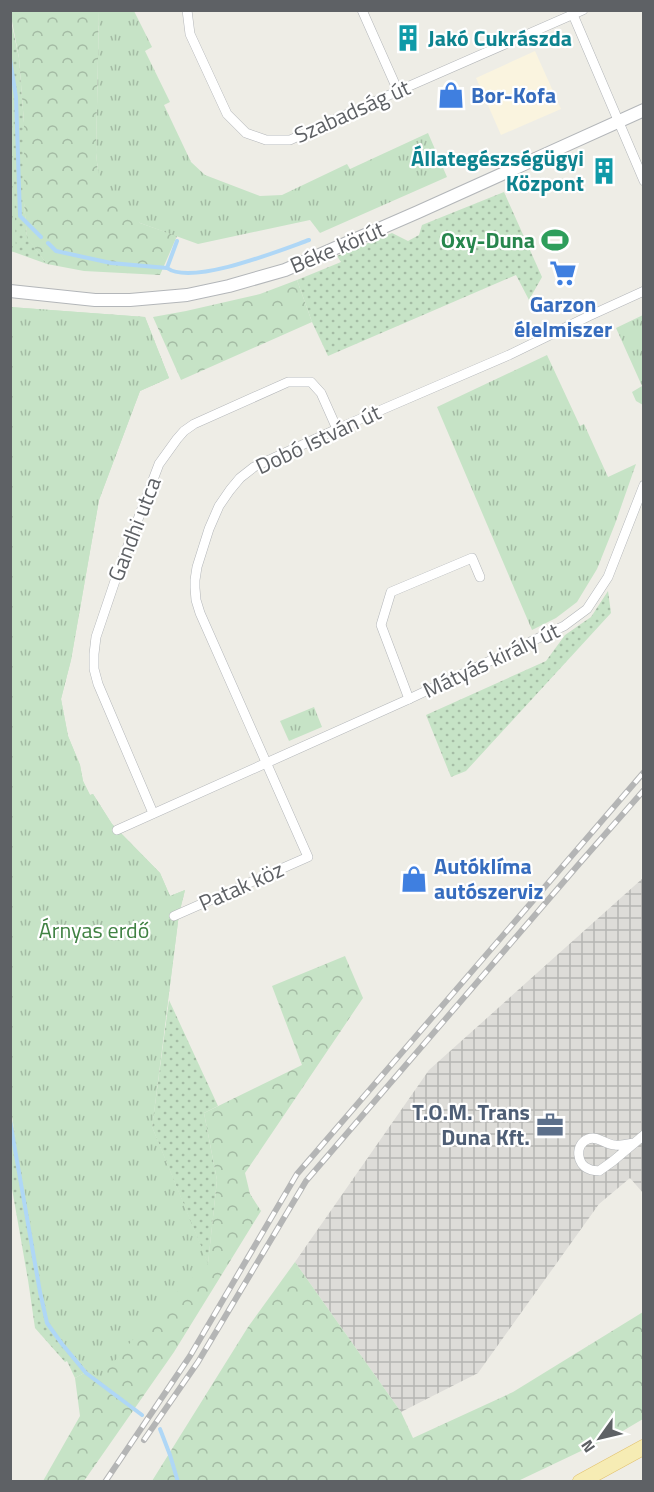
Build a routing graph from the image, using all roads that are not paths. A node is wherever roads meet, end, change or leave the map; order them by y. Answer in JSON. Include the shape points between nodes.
{"nodes":[{"id":1,"x":187,"y":10,"type":"edge"},
{"id":2,"x":583,"y":10,"type":"edge"},
{"id":3,"x":363,"y":12,"type":"edge"},
{"id":4,"x":572,"y":13,"type":"edge"},
{"id":5,"x":398,"y":91,"type":"junction"},
{"id":6,"x":644,"y":110,"type":"edge"},
{"id":7,"x":617,"y":122,"type":"junction"},
{"id":8,"x":644,"y":181,"type":"edge"},
{"id":9,"x":10,"y":291,"type":"edge"},
{"id":10,"x":644,"y":291,"type":"edge"},
{"id":11,"x":337,"y":429,"type":"junction"},
{"id":12,"x":644,"y":485,"type":"edge"},
{"id":13,"x":480,"y":577,"type":"dead end"},
{"id":14,"x":409,"y":699,"type":"junction"},
{"id":15,"x":267,"y":762,"type":"junction"},
{"id":16,"x":153,"y":813,"type":"junction"},
{"id":17,"x":117,"y":830,"type":"dead end"},
{"id":18,"x":308,"y":857,"type":"joint"},
{"id":19,"x":174,"y":916,"type":"dead end"},
{"id":20,"x":644,"y":1135,"type":"edge"},
{"id":21,"x":634,"y":1143,"type":"junction"},
{"id":22,"x":644,"y":1447,"type":"edge"},
{"id":23,"x":580,"y":1482,"type":"edge"}],
"edges":[{"from":1,"to":5,"type":"street","name":"Szabadság út","via":[[190,34],[226,114],[246,133],[266,140],[290,140]]},
{"from":2,"to":4,"type":"street","name":"Szabadság út"},
{"from":3,"to":5,"type":"street"},
{"from":4,"to":5,"type":"street","name":"Szabadság út"},
{"from":4,"to":7,"type":"street"},
{"from":6,"to":7,"type":"street","name":"Béke körút"},
{"from":7,"to":8,"type":"street"},
{"from":7,"to":9,"type":"street","name":"Béke körút","via":[[285,270],[229,286],[187,295],[130,300]]},
{"from":10,"to":11,"type":"street","name":"Dobó István út","via":[[509,355]]},
{"from":11,"to":15,"type":"street","name":"Dobó István út","via":[[254,467],[240,478],[219,506],[197,567],[195,588],[200,613]]},
{"from":11,"to":16,"type":"street","name":"Gandhi utca","via":[[321,393],[311,382],[288,382],[194,424],[159,464],[107,600],[94,654],[98,684]]},
{"from":12,"to":14,"type":"street","name":"Mátyás király út","via":[[608,577],[587,609],[564,626]]},
{"from":13,"to":14,"type":"street","via":[[471,558],[391,592],[381,625]]},
{"from":14,"to":15,"type":"street","name":"Mátyás király út"},
{"from":15,"to":16,"type":"street"},
{"from":15,"to":18,"type":"street","name":"Dobó István út"},
{"from":16,"to":17,"type":"street"},
{"from":18,"to":19,"type":"street","name":"Patak köz"},
{"from":20,"to":21,"type":"street"},
{"from":21,"to":21,"type":"street","via":[[613,1146],[589,1138],[578,1151],[580,1162],[598,1171]]},
{"from":22,"to":23,"type":"main road"}]}
